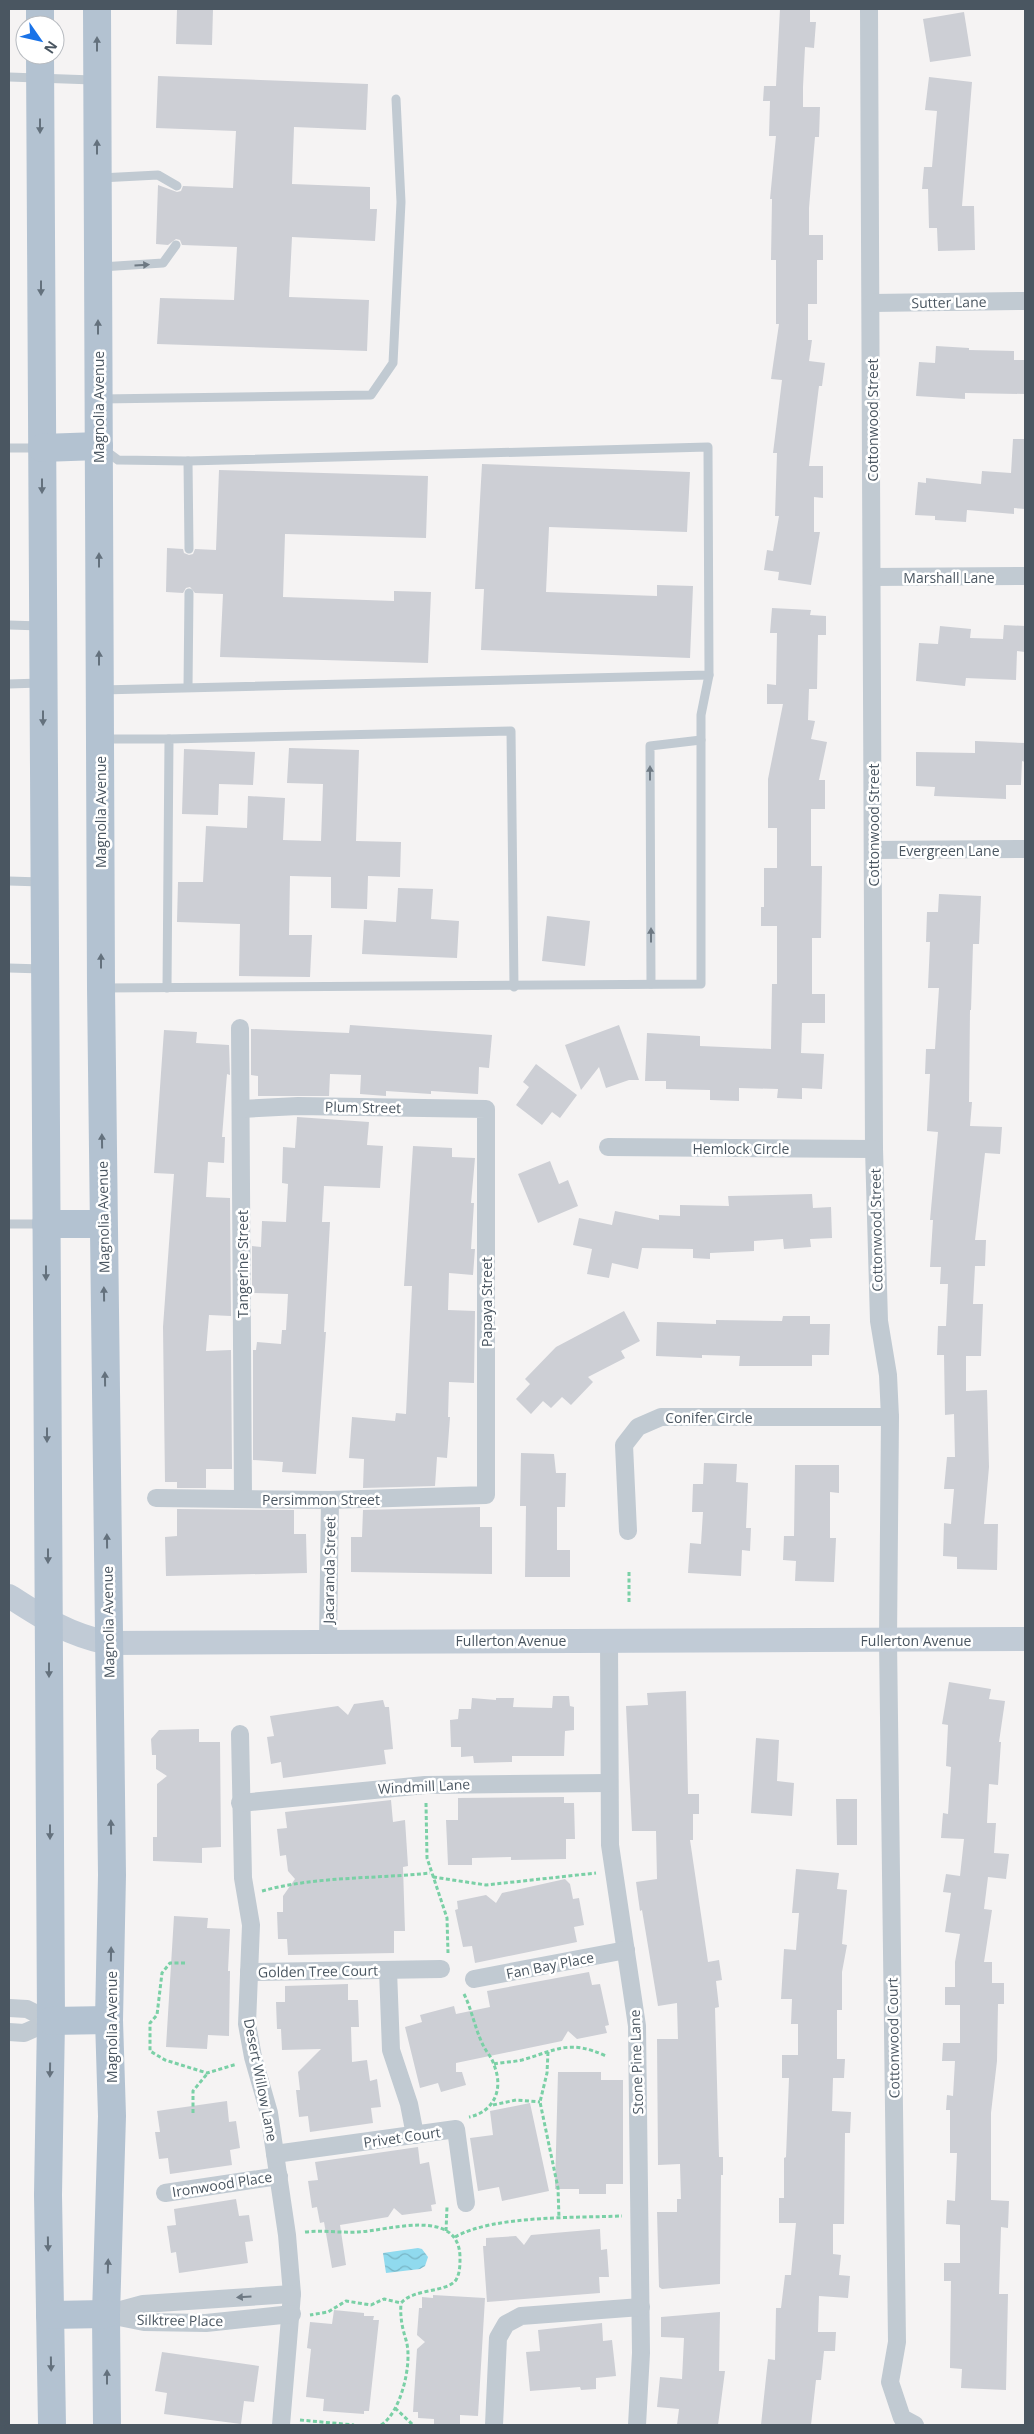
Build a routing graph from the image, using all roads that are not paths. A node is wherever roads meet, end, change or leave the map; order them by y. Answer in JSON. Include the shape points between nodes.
{"nodes":[{"id":1,"x":97,"y":9,"type":"edge"},
{"id":2,"x":869,"y":9,"type":"edge"},
{"id":3,"x":40,"y":66,"type":"edge"},
{"id":4,"x":9,"y":78,"type":"edge"},
{"id":5,"x":97,"y":80,"type":"junction"},
{"id":6,"x":396,"y":99,"type":"dead end"},
{"id":7,"x":98,"y":178,"type":"junction"},
{"id":8,"x":177,"y":186,"type":"dead end"},
{"id":9,"x":176,"y":245,"type":"dead end"},
{"id":10,"x":98,"y":268,"type":"junction"},
{"id":11,"x":1025,"y":301,"type":"edge"},
{"id":12,"x":872,"y":303,"type":"junction"},
{"id":13,"x":98,"y":399,"type":"junction"},
{"id":14,"x":99,"y":446,"type":"junction"},
{"id":15,"x":9,"y":448,"type":"edge"},
{"id":16,"x":42,"y":448,"type":"junction"},
{"id":17,"x":188,"y":461,"type":"junction"},
{"id":18,"x":189,"y":549,"type":"dead end"},
{"id":19,"x":1025,"y":576,"type":"edge"},
{"id":20,"x":872,"y":578,"type":"junction"},
{"id":21,"x":189,"y":593,"type":"dead end"},
{"id":22,"x":9,"y":625,"type":"edge"},
{"id":23,"x":43,"y":626,"type":"junction"},
{"id":24,"x":709,"y":675,"type":"junction"},
{"id":25,"x":43,"y":683,"type":"junction"},
{"id":26,"x":9,"y":684,"type":"edge"},
{"id":27,"x":188,"y":687,"type":"junction"},
{"id":28,"x":100,"y":690,"type":"junction"},
{"id":29,"x":100,"y":739,"type":"junction"},
{"id":30,"x":170,"y":739,"type":"junction"},
{"id":31,"x":701,"y":740,"type":"junction"},
{"id":32,"x":874,"y":850,"type":"junction"},
{"id":33,"x":1025,"y":850,"type":"edge"},
{"id":34,"x":9,"y":881,"type":"edge"},
{"id":35,"x":44,"y":882,"type":"junction"},
{"id":36,"x":9,"y":968,"type":"edge"},
{"id":37,"x":45,"y":969,"type":"junction"},
{"id":38,"x":651,"y":984,"type":"junction"},
{"id":39,"x":514,"y":987,"type":"junction"},
{"id":40,"x":101,"y":988,"type":"junction"},
{"id":41,"x":167,"y":988,"type":"junction"},
{"id":42,"x":240,"y":1028,"type":"dead end"},
{"id":43,"x":241,"y":1109,"type":"junction"},
{"id":44,"x":486,"y":1109,"type":"joint"},
{"id":45,"x":608,"y":1147,"type":"dead end"},
{"id":46,"x":874,"y":1149,"type":"junction"},
{"id":47,"x":9,"y":1224,"type":"edge"},
{"id":48,"x":46,"y":1224,"type":"junction"},
{"id":49,"x":103,"y":1224,"type":"junction"},
{"id":50,"x":890,"y":1417,"type":"junction"},
{"id":51,"x":486,"y":1495,"type":"joint"},
{"id":52,"x":156,"y":1498,"type":"dead end"},
{"id":53,"x":243,"y":1499,"type":"junction"},
{"id":54,"x":330,"y":1500,"type":"junction"},
{"id":55,"x":628,"y":1530,"type":"dead end"},
{"id":56,"x":9,"y":1596,"type":"edge"},
{"id":57,"x":48,"y":1621,"type":"junction"},
{"id":58,"x":1025,"y":1639,"type":"edge"},
{"id":59,"x":609,"y":1640,"type":"junction"},
{"id":60,"x":888,"y":1640,"type":"junction"},
{"id":61,"x":328,"y":1641,"type":"junction"},
{"id":62,"x":108,"y":1642,"type":"junction"},
{"id":63,"x":240,"y":1734,"type":"dead end"},
{"id":64,"x":608,"y":1783,"type":"junction"},
{"id":65,"x":240,"y":1803,"type":"junction"},
{"id":66,"x":626,"y":1950,"type":"junction"},
{"id":67,"x":441,"y":1968,"type":"dead end"},
{"id":68,"x":388,"y":1970,"type":"junction"},
{"id":69,"x":249,"y":1972,"type":"junction"},
{"id":70,"x":474,"y":1979,"type":"dead end"},
{"id":71,"x":9,"y":2008,"type":"edge"},
{"id":72,"x":109,"y":2020,"type":"junction"},
{"id":73,"x":51,"y":2021,"type":"junction"},
{"id":74,"x":9,"y":2032,"type":"edge"},
{"id":75,"x":415,"y":2135,"type":"junction"},
{"id":76,"x":275,"y":2154,"type":"junction"},
{"id":77,"x":279,"y":2176,"type":"junction"},
{"id":78,"x":165,"y":2193,"type":"dead end"},
{"id":79,"x":466,"y":2203,"type":"dead end"},
{"id":80,"x":292,"y":2294,"type":"junction"},
{"id":81,"x":642,"y":2307,"type":"junction"},
{"id":82,"x":106,"y":2314,"type":"junction"},
{"id":83,"x":292,"y":2314,"type":"junction"},
{"id":84,"x":50,"y":2315,"type":"junction"},
{"id":85,"x":282,"y":2422,"type":"edge"},
{"id":86,"x":52,"y":2425,"type":"edge"},
{"id":87,"x":107,"y":2425,"type":"edge"},
{"id":88,"x":494,"y":2425,"type":"edge"},
{"id":89,"x":637,"y":2425,"type":"edge"},
{"id":90,"x":915,"y":2425,"type":"edge"}],
"edges":[{"from":5,"to":1,"type":"main road","name":"Magnolia Avenue","one_way":true},
{"from":2,"to":12,"type":"street","name":"Cottonwood Street"},
{"from":3,"to":4,"type":"lane"},
{"from":3,"to":5,"type":"lane"},
{"from":3,"to":16,"type":"main road","one_way":true},
{"from":7,"to":5,"type":"main road","name":"Magnolia Avenue","one_way":true},
{"from":6,"to":13,"type":"lane","via":[[401,202],[393,363],[370,395]]},
{"from":7,"to":8,"type":"lane","via":[[158,175]]},
{"from":7,"to":10,"type":"main road","name":"Magnolia Avenue"},
{"from":10,"to":9,"type":"lane","one_way":true,"via":[[164,263]]},
{"from":13,"to":10,"type":"main road","name":"Magnolia Avenue","one_way":true},
{"from":11,"to":12,"type":"street","name":"Sutter Lane"},
{"from":12,"to":20,"type":"street","name":"Cottonwood Street"},
{"from":13,"to":14,"type":"main road","name":"Magnolia Avenue"},
{"from":14,"to":16,"type":"main road"},
{"from":14,"to":17,"type":"lane","via":[[118,460]]},
{"from":28,"to":14,"type":"main road","name":"Magnolia Avenue","one_way":true},
{"from":15,"to":16,"type":"lane"},
{"from":16,"to":23,"type":"main road","one_way":true},
{"from":17,"to":18,"type":"lane"},
{"from":17,"to":24,"type":"lane","via":[[708,447]]},
{"from":19,"to":20,"type":"street","name":"Marshall Lane"},
{"from":20,"to":32,"type":"street","name":"Cottonwood Street"},
{"from":21,"to":27,"type":"lane"},
{"from":22,"to":23,"type":"lane"},
{"from":23,"to":25,"type":"main road"},
{"from":24,"to":27,"type":"lane"},
{"from":24,"to":31,"type":"lane","via":[[701,715]]},
{"from":25,"to":26,"type":"lane"},
{"from":25,"to":35,"type":"main road","one_way":true},
{"from":27,"to":28,"type":"lane"},
{"from":28,"to":29,"type":"main road","name":"Magnolia Avenue"},
{"from":29,"to":30,"type":"lane"},
{"from":40,"to":29,"type":"main road","name":"Magnolia Avenue","one_way":true},
{"from":30,"to":39,"type":"lane","via":[[511,731]]},
{"from":30,"to":41,"type":"lane"},
{"from":38,"to":31,"type":"lane","one_way":true,"via":[[650,746]]},
{"from":31,"to":38,"type":"lane","via":[[701,984]]},
{"from":32,"to":33,"type":"street","name":"Evergreen Lane"},
{"from":32,"to":46,"type":"street","name":"Cottonwood Street"},
{"from":34,"to":35,"type":"lane"},
{"from":35,"to":37,"type":"main road"},
{"from":36,"to":37,"type":"lane"},
{"from":37,"to":48,"type":"main road"},
{"from":38,"to":39,"type":"lane"},
{"from":39,"to":41,"type":"lane"},
{"from":40,"to":41,"type":"lane"},
{"from":49,"to":40,"type":"main road","name":"Magnolia Avenue","one_way":true},
{"from":42,"to":43,"type":"street","name":"Tangerine Street"},
{"from":43,"to":44,"type":"street","name":"Plum Street","via":[[298,1106]]},
{"from":43,"to":53,"type":"street","name":"Tangerine Street"},
{"from":44,"to":51,"type":"street","name":"Papaya Street"},
{"from":45,"to":46,"type":"street","name":"Hemlock Circle"},
{"from":46,"to":50,"type":"street","name":"Cottonwood Street","via":[[879,1321],[888,1375]]},
{"from":47,"to":48,"type":"lane"},
{"from":48,"to":49,"type":"main road"},
{"from":48,"to":57,"type":"main road","one_way":true},
{"from":62,"to":49,"type":"main road","name":"Magnolia Avenue","one_way":true},
{"from":50,"to":55,"type":"street","name":"Conifer Circle","via":[[661,1417],[638,1427],[624,1445]]},
{"from":50,"to":60,"type":"street","name":"Cottonwood Street"},
{"from":51,"to":54,"type":"street","name":"Persimmon Street"},
{"from":52,"to":53,"type":"street","name":"Persimmon Street"},
{"from":53,"to":54,"type":"street","name":"Persimmon Street"},
{"from":54,"to":61,"type":"street","name":"Jacaranda Street"},
{"from":56,"to":57,"type":"main road","name":"Fullerton Avenue"},
{"from":57,"to":62,"type":"main road","name":"Fullerton Avenue","via":[[79,1636]]},
{"from":57,"to":73,"type":"main road","one_way":true},
{"from":58,"to":60,"type":"main road","name":"Fullerton Avenue"},
{"from":59,"to":60,"type":"main road","name":"Fullerton Avenue"},
{"from":59,"to":61,"type":"main road","name":"Fullerton Avenue"},
{"from":59,"to":64,"type":"street","name":"Stone Pine Lane"},
{"from":60,"to":90,"type":"street","name":"Cottonwood Court","via":[[897,2342],[890,2382],[902,2418]]},
{"from":61,"to":62,"type":"main road","name":"Fullerton Avenue"},
{"from":72,"to":62,"type":"main road","name":"Magnolia Avenue","one_way":true,"via":[[112,1875]]},
{"from":63,"to":65,"type":"street","name":"Desert Willow Lane"},
{"from":64,"to":65,"type":"street","name":"Windmill Lane","via":[[425,1785]]},
{"from":64,"to":66,"type":"street","name":"Stone Pine Lane","via":[[610,1845]]},
{"from":65,"to":69,"type":"street","name":"Desert Willow Lane","via":[[243,1878],[251,1925]]},
{"from":66,"to":70,"type":"street","name":"Fan Bay Place"},
{"from":66,"to":81,"type":"street","name":"Stone Pine Lane","via":[[637,2026]]},
{"from":67,"to":68,"type":"street","name":"Golden Tree Court"},
{"from":68,"to":69,"type":"street","name":"Golden Tree Court"},
{"from":68,"to":75,"type":"street","name":"Golden Tree Court","via":[[391,2050],[410,2104]]},
{"from":69,"to":76,"type":"street","name":"Desert Willow Lane","via":[[247,2024],[269,2112]]},
{"from":71,"to":73,"type":"street","via":[[27,2009]]},
{"from":72,"to":73,"type":"main road"},
{"from":82,"to":72,"type":"main road","name":"Magnolia Avenue","one_way":true,"via":[[112,2116]]},
{"from":73,"to":74,"type":"street","via":[[24,2033]]},
{"from":73,"to":84,"type":"main road","one_way":true},
{"from":75,"to":76,"type":"street","name":"Privet Court"},
{"from":75,"to":79,"type":"street","name":"Privet Court","via":[[456,2129]]},
{"from":76,"to":77,"type":"street","name":"Desert Willow Lane"},
{"from":77,"to":78,"type":"street","name":"Ironwood Place"},
{"from":77,"to":80,"type":"street","name":"Desert Willow Lane"},
{"from":80,"to":82,"type":"street","name":"Silktree Place","one_way":true,"via":[[142,2304]]},
{"from":80,"to":83,"type":"street","name":"Desert Willow Lane"},
{"from":81,"to":88,"type":"street","via":[[521,2316],[506,2324],[498,2338]]},
{"from":81,"to":89,"type":"street","name":"Stone Pine Lane"},
{"from":82,"to":83,"type":"street","name":"Silktree Place","via":[[144,2322],[206,2323]]},
{"from":82,"to":84,"type":"main road"},
{"from":87,"to":82,"type":"main road","name":"Magnolia Avenue","one_way":true},
{"from":83,"to":85,"type":"street","name":"Desert Willow Lane"},
{"from":84,"to":86,"type":"main road","one_way":true}]}
